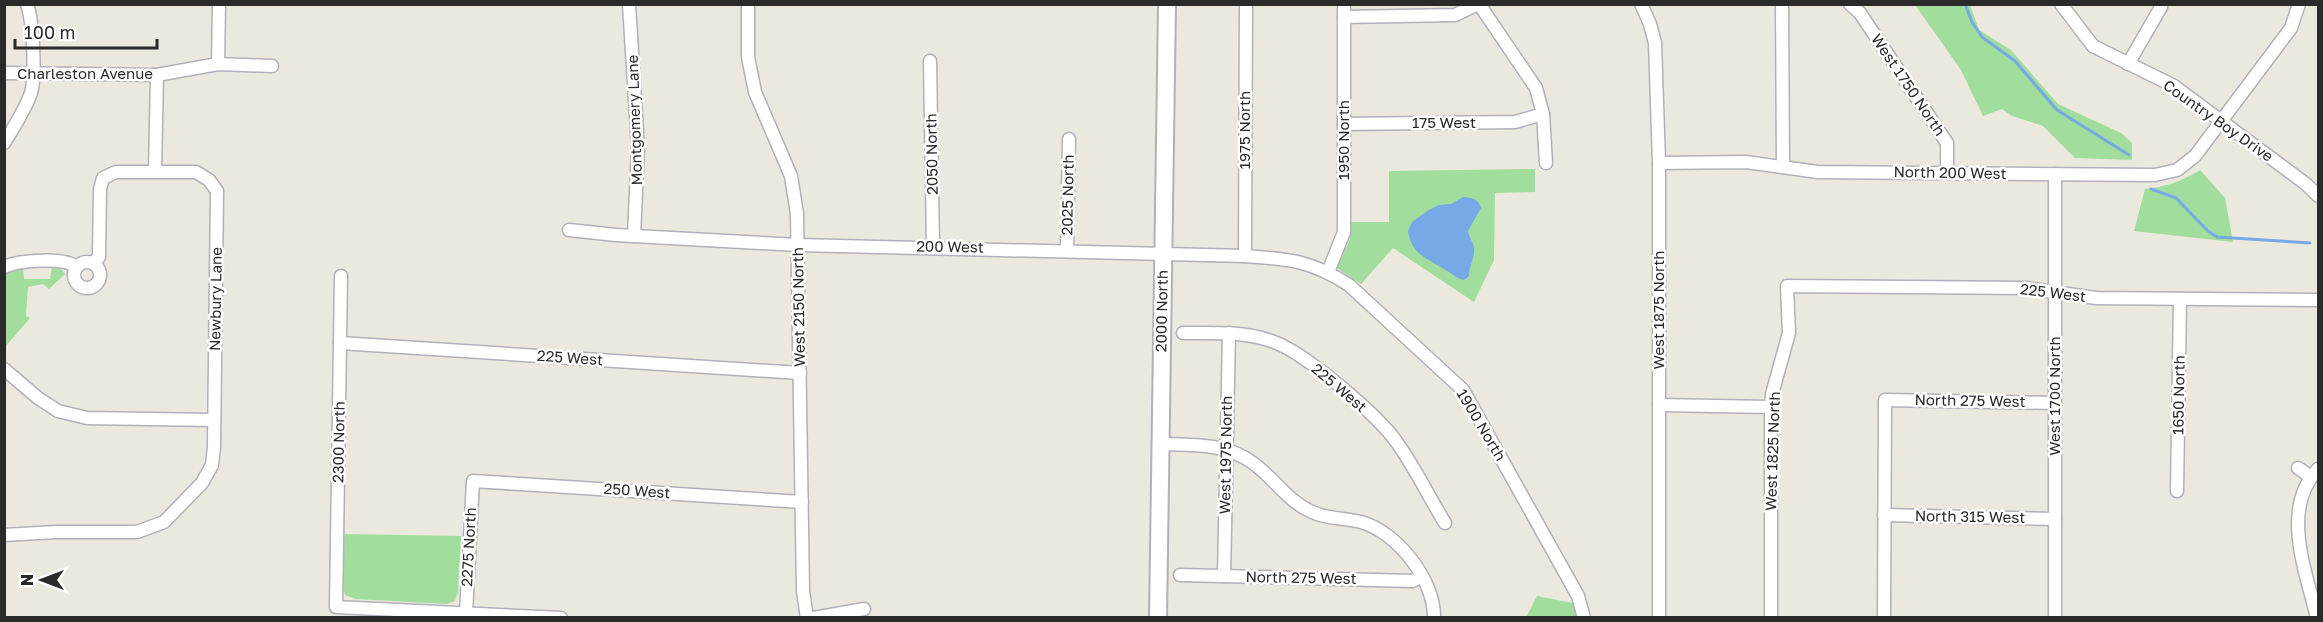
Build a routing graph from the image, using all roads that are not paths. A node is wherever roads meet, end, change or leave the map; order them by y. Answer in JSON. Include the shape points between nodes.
{"nodes":[{"id":1,"x":27,"y":4,"type":"edge"},
{"id":2,"x":219,"y":4,"type":"edge"},
{"id":3,"x":629,"y":4,"type":"edge"},
{"id":4,"x":748,"y":4,"type":"edge"},
{"id":5,"x":1167,"y":4,"type":"edge"},
{"id":6,"x":1246,"y":4,"type":"edge"},
{"id":7,"x":1478,"y":4,"type":"edge"},
{"id":8,"x":1641,"y":4,"type":"edge"},
{"id":9,"x":1782,"y":4,"type":"edge"},
{"id":10,"x":1850,"y":4,"type":"edge"},
{"id":11,"x":2061,"y":4,"type":"edge"},
{"id":12,"x":2299,"y":4,"type":"edge"},
{"id":13,"x":2161,"y":8,"type":"dead end"},
{"id":14,"x":1344,"y":11,"type":"edge"},
{"id":15,"x":930,"y":62,"type":"dead end"},
{"id":16,"x":218,"y":64,"type":"junction"},
{"id":17,"x":2128,"y":64,"type":"junction"},
{"id":18,"x":272,"y":66,"type":"dead end"},
{"id":19,"x":32,"y":72,"type":"junction"},
{"id":20,"x":4,"y":73,"type":"edge"},
{"id":21,"x":157,"y":75,"type":"junction"},
{"id":22,"x":1543,"y":114,"type":"junction"},
{"id":23,"x":2220,"y":122,"type":"junction"},
{"id":24,"x":1344,"y":123,"type":"junction"},
{"id":25,"x":1069,"y":139,"type":"dead end"},
{"id":26,"x":4,"y":143,"type":"edge"},
{"id":27,"x":1546,"y":163,"type":"dead end"},
{"id":28,"x":1659,"y":163,"type":"junction"},
{"id":29,"x":1784,"y":167,"type":"junction"},
{"id":30,"x":156,"y":171,"type":"junction"},
{"id":31,"x":1947,"y":173,"type":"junction"},
{"id":32,"x":2055,"y":174,"type":"junction"},
{"id":33,"x":2319,"y":196,"type":"edge"},
{"id":34,"x":569,"y":230,"type":"dead end"},
{"id":35,"x":634,"y":236,"type":"junction"},
{"id":36,"x":798,"y":245,"type":"junction"},
{"id":37,"x":933,"y":247,"type":"junction"},
{"id":38,"x":1067,"y":251,"type":"junction"},
{"id":39,"x":1163,"y":253,"type":"junction"},
{"id":40,"x":1245,"y":256,"type":"junction"},
{"id":41,"x":93,"y":263,"type":"junction"},
{"id":42,"x":4,"y":267,"type":"edge"},
{"id":43,"x":77,"y":267,"type":"junction"},
{"id":44,"x":1328,"y":272,"type":"junction"},
{"id":45,"x":341,"y":276,"type":"dead end"},
{"id":46,"x":1787,"y":286,"type":"joint"},
{"id":47,"x":2055,"y":294,"type":"junction"},
{"id":48,"x":2180,"y":299,"type":"junction"},
{"id":49,"x":2319,"y":300,"type":"edge"},
{"id":50,"x":1183,"y":333,"type":"dead end"},
{"id":51,"x":1229,"y":333,"type":"junction"},
{"id":52,"x":340,"y":344,"type":"junction"},
{"id":53,"x":4,"y":369,"type":"edge"},
{"id":54,"x":800,"y":373,"type":"junction"},
{"id":55,"x":2055,"y":403,"type":"junction"},
{"id":56,"x":1659,"y":405,"type":"junction"},
{"id":57,"x":1771,"y":407,"type":"junction"},
{"id":58,"x":214,"y":420,"type":"junction"},
{"id":59,"x":1161,"y":444,"type":"junction"},
{"id":60,"x":1227,"y":449,"type":"junction"},
{"id":61,"x":2298,"y":468,"type":"dead end"},
{"id":62,"x":2315,"y":473,"type":"edge"},
{"id":63,"x":473,"y":481,"type":"joint"},
{"id":64,"x":2177,"y":491,"type":"dead end"},
{"id":65,"x":802,"y":502,"type":"junction"},
{"id":66,"x":1884,"y":515,"type":"junction"},
{"id":67,"x":2055,"y":519,"type":"junction"},
{"id":68,"x":1445,"y":523,"type":"dead end"},
{"id":69,"x":4,"y":535,"type":"edge"},
{"id":70,"x":1180,"y":575,"type":"dead end"},
{"id":71,"x":1224,"y":576,"type":"junction"},
{"id":72,"x":1421,"y":576,"type":"junction"},
{"id":73,"x":864,"y":609,"type":"dead end"},
{"id":74,"x":401,"y":614,"type":"edge"},
{"id":75,"x":466,"y":614,"type":"junction"},
{"id":76,"x":561,"y":618,"type":"edge"},
{"id":77,"x":807,"y":618,"type":"edge"},
{"id":78,"x":814,"y":618,"type":"edge"},
{"id":79,"x":1158,"y":618,"type":"edge"},
{"id":80,"x":1434,"y":618,"type":"edge"},
{"id":81,"x":1584,"y":618,"type":"edge"},
{"id":82,"x":1659,"y":618,"type":"edge"},
{"id":83,"x":1771,"y":618,"type":"edge"},
{"id":84,"x":1884,"y":618,"type":"edge"},
{"id":85,"x":2055,"y":618,"type":"edge"},
{"id":86,"x":2317,"y":618,"type":"edge"}],
"edges":[{"from":1,"to":19,"type":"street","via":[[33,31]]},
{"from":2,"to":16,"type":"street"},
{"from":3,"to":35,"type":"street","name":"Montgomery Lane","via":[[638,148]]},
{"from":4,"to":36,"type":"street","name":"West 2150 North","via":[[748,57],[755,92],[791,176]]},
{"from":5,"to":39,"type":"street","name":"2000 North"},
{"from":6,"to":40,"type":"street","name":"1975 North"},
{"from":7,"to":14,"type":"street","via":[[1455,15]]},
{"from":7,"to":22,"type":"street","via":[[1536,88]]},
{"from":8,"to":28,"type":"street","name":"West 1875 North","via":[[1655,42]]},
{"from":9,"to":29,"type":"street"},
{"from":10,"to":31,"type":"street","name":"West 1750 North","via":[[1860,13],[1947,143]]},
{"from":11,"to":17,"type":"street","name":"Country Boy Drive","via":[[2094,46]]},
{"from":12,"to":23,"type":"street","name":"North 200 West","via":[[2291,28]]},
{"from":13,"to":17,"type":"street"},
{"from":14,"to":24,"type":"street","name":"1950 North"},
{"from":15,"to":37,"type":"street","name":"2050 North"},
{"from":16,"to":18,"type":"street","name":"Charleston Avenue"},
{"from":16,"to":21,"type":"street","name":"Charleston Avenue"},
{"from":17,"to":23,"type":"street","name":"Country Boy Drive","via":[[2174,86]]},
{"from":19,"to":20,"type":"street","name":"Charleston Avenue"},
{"from":19,"to":21,"type":"street","name":"Charleston Avenue"},
{"from":19,"to":26,"type":"street","via":[[32,91]]},
{"from":21,"to":30,"type":"street"},
{"from":22,"to":24,"type":"street","name":"175 West","via":[[1515,122]]},
{"from":22,"to":27,"type":"street"},
{"from":23,"to":32,"type":"street","name":"North 200 West","via":[[2195,156],[2177,170],[2155,175]]},
{"from":23,"to":33,"type":"street","name":"Country Boy Drive"},
{"from":24,"to":44,"type":"street","name":"1950 North","via":[[1344,232]]},
{"from":25,"to":38,"type":"street","name":"2025 North"},
{"from":28,"to":29,"type":"street","name":"North 200 West","via":[[1746,162]]},
{"from":28,"to":56,"type":"street","name":"West 1875 North"},
{"from":29,"to":31,"type":"street","name":"North 200 West","via":[[1818,172]]},
{"from":30,"to":41,"type":"street","via":[[116,172],[104,178],[100,189],[99,257]]},
{"from":30,"to":58,"type":"street","name":"Newbury Lane","via":[[196,172],[217,191]]},
{"from":31,"to":32,"type":"street","name":"North 200 West"},
{"from":32,"to":47,"type":"street","name":"West 1700 North"},
{"from":34,"to":35,"type":"street","name":"200 West"},
{"from":35,"to":36,"type":"street","name":"200 West"},
{"from":36,"to":37,"type":"street","name":"200 West"},
{"from":36,"to":54,"type":"street","name":"West 2150 North"},
{"from":37,"to":38,"type":"street","name":"200 West"},
{"from":38,"to":39,"type":"street","name":"200 West"},
{"from":39,"to":40,"type":"street","name":"200 West"},
{"from":39,"to":59,"type":"street","name":"2000 North"},
{"from":40,"to":44,"type":"street","name":"200 West","via":[[1294,259]]},
{"from":41,"to":43,"type":"street","via":[[84,262]]},
{"from":41,"to":43,"type":"street","via":[[100,277],[92,287],[76,282]]},
{"from":42,"to":43,"type":"street","via":[[17,261],[67,262]]},
{"from":44,"to":81,"type":"street","name":"1900 North","via":[[1349,285],[1463,390],[1578,596]]},
{"from":45,"to":52,"type":"street","name":"2300 North"},
{"from":46,"to":47,"type":"street","name":"225 West","via":[[2026,288]]},
{"from":46,"to":57,"type":"street","name":"West 1825 North","via":[[1788,333]]},
{"from":47,"to":48,"type":"street","name":"225 West"},
{"from":47,"to":55,"type":"street","name":"West 1700 North"},
{"from":48,"to":49,"type":"street","name":"225 West"},
{"from":48,"to":64,"type":"street","name":"1650 North"},
{"from":50,"to":51,"type":"street","name":"225 West"},
{"from":51,"to":60,"type":"street","name":"West 1975 North"},
{"from":51,"to":68,"type":"street","name":"225 West","via":[[1275,342],[1331,378],[1397,442]]},
{"from":52,"to":54,"type":"street","name":"225 West"},
{"from":52,"to":74,"type":"street","name":"2300 North","via":[[336,607]]},
{"from":53,"to":58,"type":"street","via":[[58,411],[87,418]]},
{"from":54,"to":65,"type":"street","name":"West 2150 North"},
{"from":55,"to":66,"type":"street","name":"North 275 West","via":[[1885,400]]},
{"from":55,"to":67,"type":"street","name":"West 1700 North"},
{"from":56,"to":57,"type":"street"},
{"from":56,"to":82,"type":"street","name":"West 1875 North"},
{"from":57,"to":83,"type":"street","name":"West 1825 North"},
{"from":58,"to":69,"type":"street","name":"Newbury Lane","via":[[212,465],[202,483],[164,522],[137,532]]},
{"from":59,"to":60,"type":"street"},
{"from":59,"to":79,"type":"street","name":"2000 North"},
{"from":60,"to":71,"type":"street","name":"West 1975 North"},
{"from":60,"to":72,"type":"street","via":[[1253,463],[1283,493],[1313,513],[1377,528],[1407,554]]},
{"from":61,"to":62,"type":"street"},
{"from":62,"to":86,"type":"street","via":[[2300,501],[2298,527]]},
{"from":63,"to":65,"type":"street","name":"250 West"},
{"from":63,"to":75,"type":"street","name":"2275 North"},
{"from":65,"to":77,"type":"street","name":"West 2150 North"},
{"from":66,"to":67,"type":"street","name":"North 315 West"},
{"from":66,"to":84,"type":"street"},
{"from":67,"to":85,"type":"street","name":"West 1700 North"},
{"from":70,"to":71,"type":"street","name":"North 275 West"},
{"from":71,"to":72,"type":"street","name":"North 275 West","via":[[1413,581]]},
{"from":72,"to":80,"type":"street","via":[[1435,603]]},
{"from":73,"to":78,"type":"street"},
{"from":74,"to":75,"type":"street"},
{"from":75,"to":76,"type":"street"}]}
